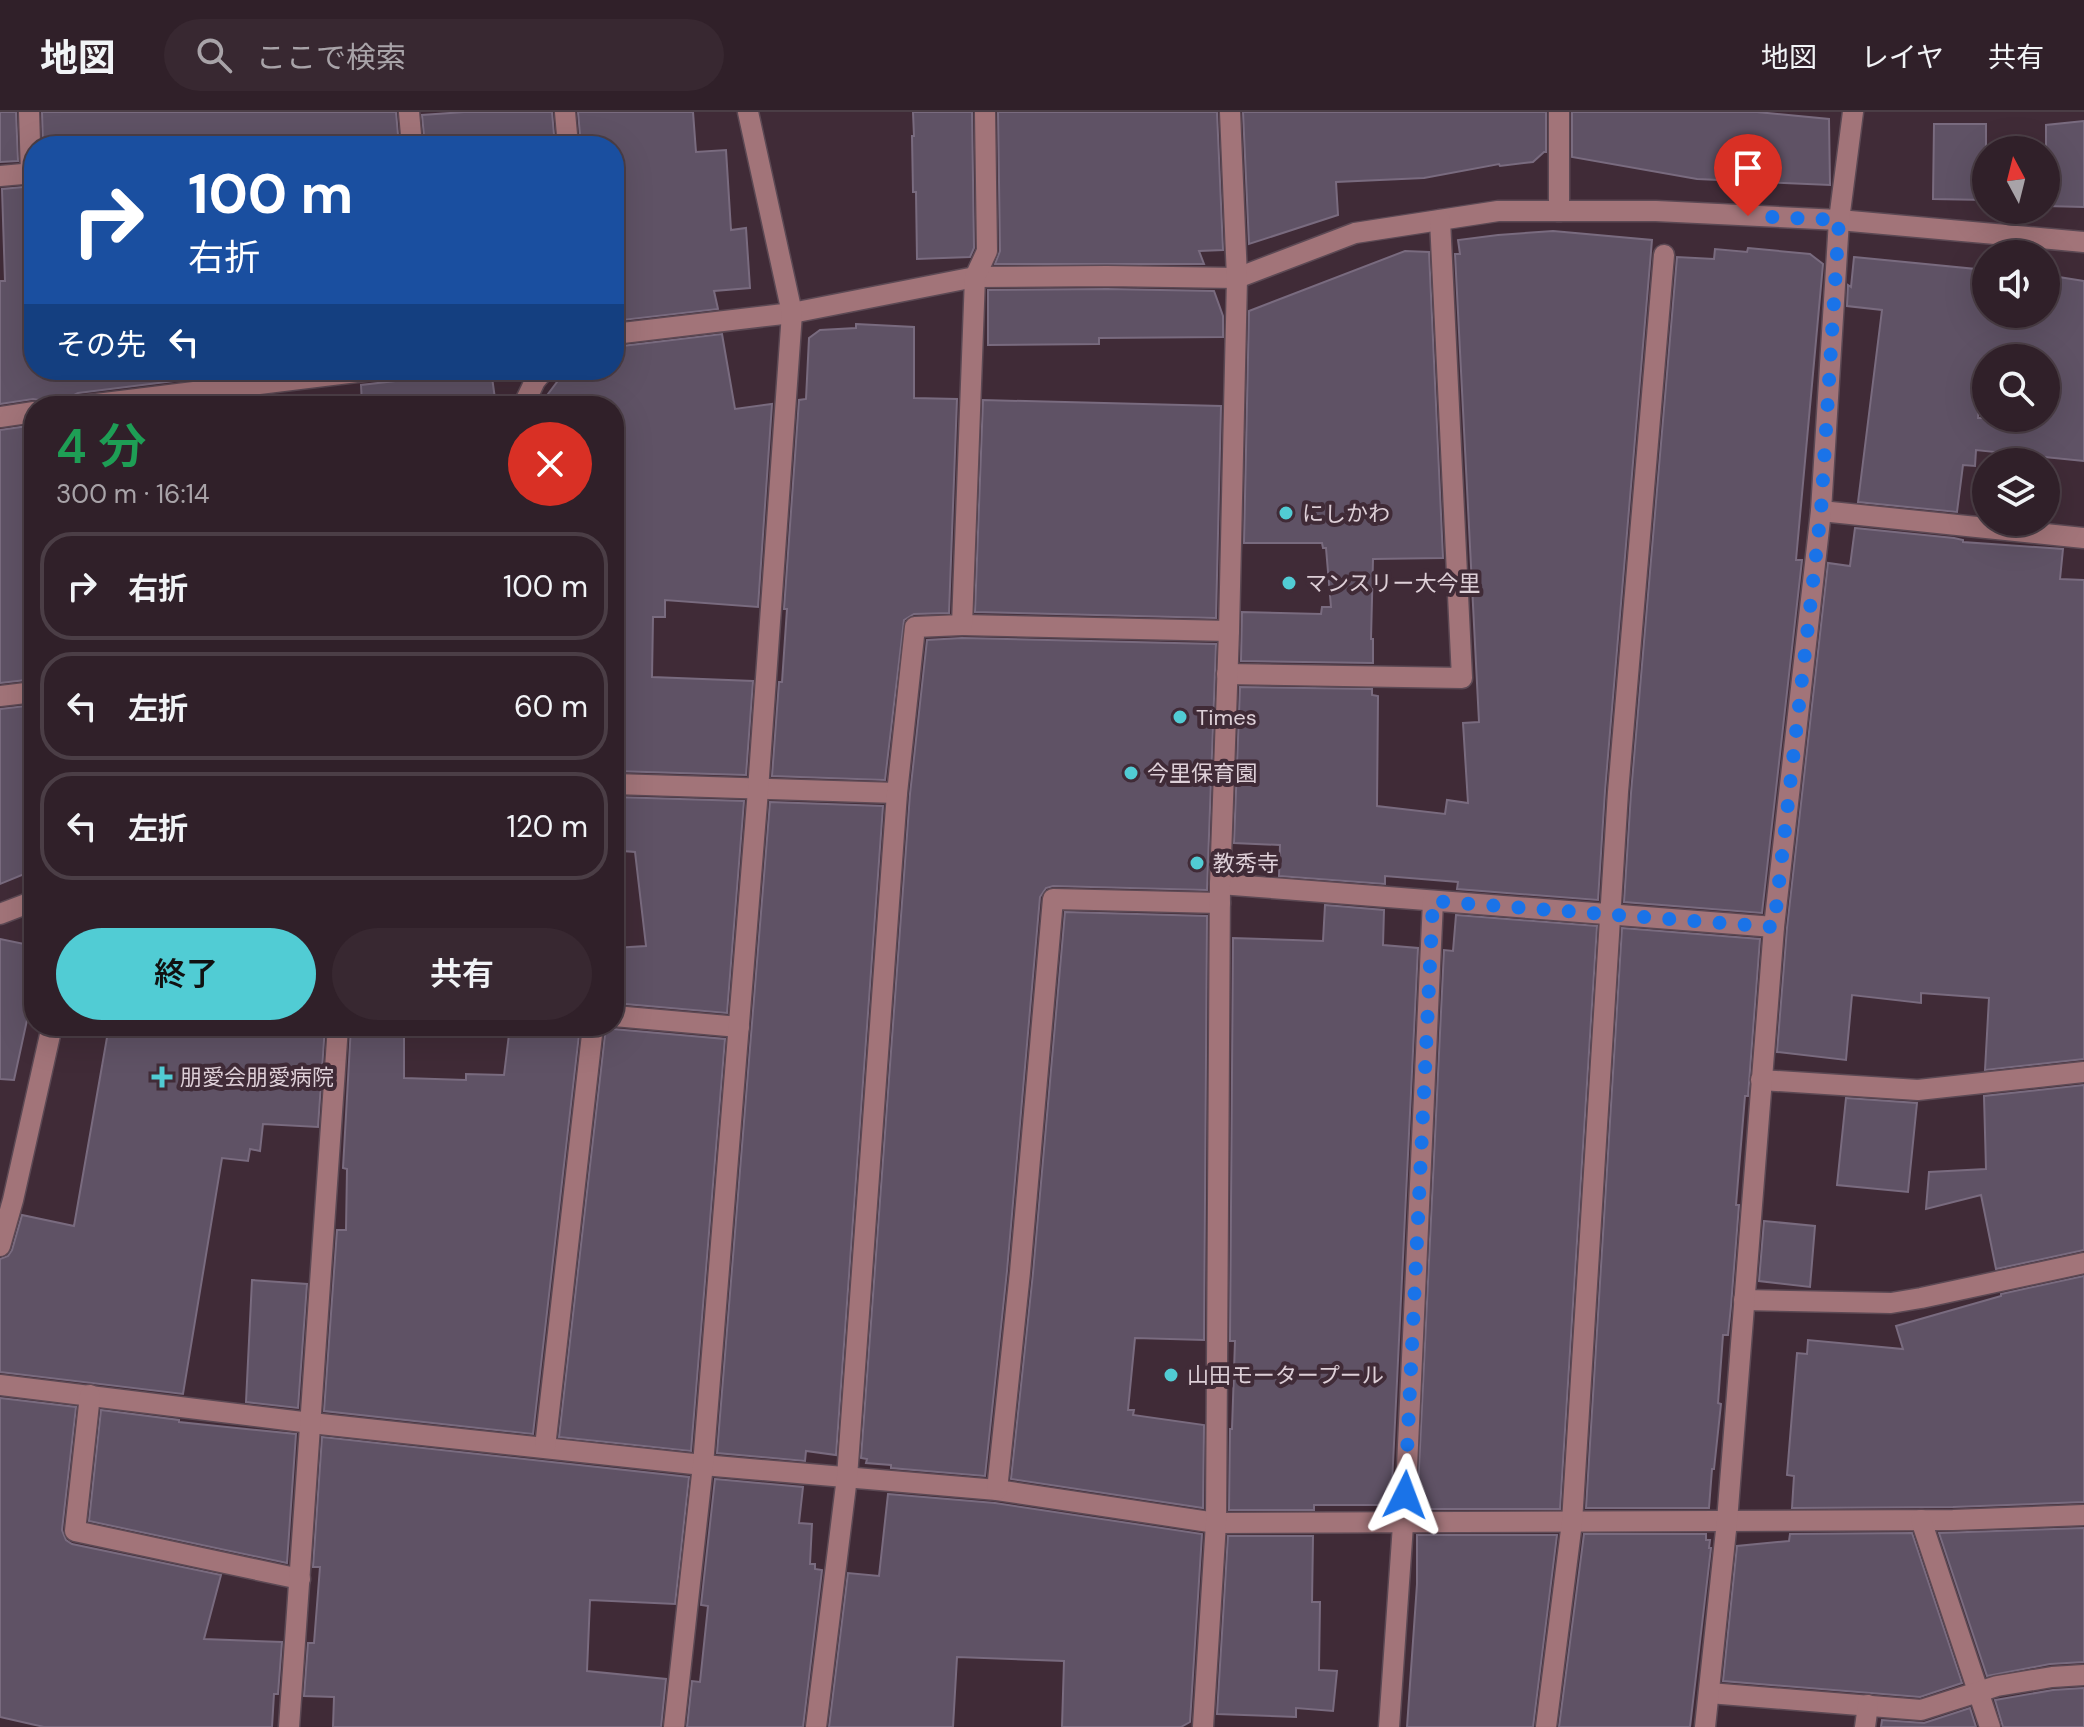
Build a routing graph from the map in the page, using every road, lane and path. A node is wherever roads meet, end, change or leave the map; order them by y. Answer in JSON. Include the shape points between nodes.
{"nodes":[{"id":1,"x":29,"y":112,"type":"edge"},
{"id":2,"x":409,"y":112,"type":"edge"},
{"id":3,"x":565,"y":112,"type":"edge"},
{"id":4,"x":748,"y":112,"type":"edge"},
{"id":5,"x":985,"y":112,"type":"edge"},
{"id":6,"x":1230,"y":112,"type":"edge"},
{"id":7,"x":1559,"y":112,"type":"edge"},
{"id":8,"x":1853,"y":112,"type":"edge"},
{"id":9,"x":30,"y":136,"type":"edge"},
{"id":10,"x":411,"y":136,"type":"edge"},
{"id":11,"x":567,"y":136,"type":"edge"},
{"id":12,"x":24,"y":174,"type":"edge"},
{"id":13,"x":0,"y":176,"type":"edge"},
{"id":14,"x":1559,"y":211,"type":"junction"},
{"id":15,"x":1440,"y":220,"type":"junction"},
{"id":16,"x":1839,"y":220,"type":"junction"},
{"id":17,"x":2084,"y":242,"type":"edge"},
{"id":18,"x":1664,"y":255,"type":"dead end"},
{"id":19,"x":975,"y":277,"type":"junction"},
{"id":20,"x":1237,"y":278,"type":"junction"},
{"id":21,"x":792,"y":313,"type":"junction"},
{"id":22,"x":624,"y":333,"type":"edge"},
{"id":23,"x":292,"y":380,"type":"edge"},
{"id":24,"x":161,"y":396,"type":"edge"},
{"id":25,"x":24,"y":414,"type":"edge"},
{"id":26,"x":0,"y":417,"type":"edge"},
{"id":27,"x":1821,"y":511,"type":"junction"},
{"id":28,"x":2084,"y":538,"type":"edge"},
{"id":29,"x":962,"y":625,"type":"junction"},
{"id":30,"x":1229,"y":631,"type":"junction"},
{"id":31,"x":1227,"y":674,"type":"junction"},
{"id":32,"x":24,"y":693,"type":"edge"},
{"id":33,"x":0,"y":696,"type":"edge"},
{"id":34,"x":624,"y":784,"type":"edge"},
{"id":35,"x":758,"y":790,"type":"junction"},
{"id":36,"x":897,"y":793,"type":"junction"},
{"id":37,"x":1220,"y":894,"type":"junction"},
{"id":38,"x":1433,"y":901,"type":"junction"},
{"id":39,"x":24,"y":905,"type":"edge"},
{"id":40,"x":0,"y":914,"type":"edge"},
{"id":41,"x":1611,"y":914,"type":"junction"},
{"id":42,"x":1774,"y":927,"type":"junction"},
{"id":43,"x":624,"y":1017,"type":"edge"},
{"id":44,"x":739,"y":1027,"type":"junction"},
{"id":45,"x":49,"y":1036,"type":"edge"},
{"id":46,"x":337,"y":1036,"type":"edge"},
{"id":47,"x":592,"y":1036,"type":"edge"},
{"id":48,"x":2084,"y":1072,"type":"edge"},
{"id":49,"x":1761,"y":1080,"type":"junction"},
{"id":50,"x":6,"y":1198,"type":"edge"},
{"id":51,"x":0,"y":1246,"type":"edge"},
{"id":52,"x":2084,"y":1263,"type":"edge"},
{"id":53,"x":1744,"y":1300,"type":"junction"},
{"id":54,"x":0,"y":1385,"type":"edge"},
{"id":55,"x":90,"y":1395,"type":"junction"},
{"id":56,"x":311,"y":1423,"type":"junction"},
{"id":57,"x":545,"y":1447,"type":"junction"},
{"id":58,"x":703,"y":1465,"type":"junction"},
{"id":59,"x":847,"y":1477,"type":"junction"},
{"id":60,"x":997,"y":1490,"type":"junction"},
{"id":61,"x":2084,"y":1515,"type":"edge"},
{"id":62,"x":1921,"y":1520,"type":"junction"},
{"id":63,"x":1727,"y":1521,"type":"junction"},
{"id":64,"x":1572,"y":1522,"type":"junction"},
{"id":65,"x":1216,"y":1523,"type":"junction"},
{"id":66,"x":1404,"y":1523,"type":"junction"},
{"id":67,"x":300,"y":1579,"type":"junction"},
{"id":68,"x":2084,"y":1675,"type":"edge"},
{"id":69,"x":1978,"y":1692,"type":"junction"},
{"id":70,"x":1709,"y":1693,"type":"junction"},
{"id":71,"x":1868,"y":1705,"type":"junction"},
{"id":72,"x":289,"y":1727,"type":"edge"},
{"id":73,"x":674,"y":1727,"type":"edge"},
{"id":74,"x":816,"y":1727,"type":"edge"},
{"id":75,"x":1203,"y":1727,"type":"edge"},
{"id":76,"x":1389,"y":1727,"type":"edge"},
{"id":77,"x":1546,"y":1727,"type":"edge"},
{"id":78,"x":1705,"y":1727,"type":"edge"},
{"id":79,"x":1865,"y":1727,"type":"edge"},
{"id":80,"x":1990,"y":1727,"type":"edge"}],
"edges":[{"from":1,"to":9,"type":"street"},
{"from":2,"to":10,"type":"street"},
{"from":3,"to":11,"type":"street"},
{"from":4,"to":21,"type":"street"},
{"from":5,"to":19,"type":"street","via":[[987,251]]},
{"from":6,"to":20,"type":"street"},
{"from":7,"to":14,"type":"street"},
{"from":8,"to":16,"type":"street"},
{"from":12,"to":13,"type":"street"},
{"from":14,"to":15,"type":"street","via":[[1498,211]]},
{"from":14,"to":16,"type":"street"},
{"from":15,"to":20,"type":"street","via":[[1355,233]]},
{"from":15,"to":31,"type":"street","via":[[1462,678]]},
{"from":16,"to":17,"type":"street"},
{"from":16,"to":27,"type":"street"},
{"from":18,"to":41,"type":"street"},
{"from":19,"to":20,"type":"street"},
{"from":19,"to":21,"type":"street"},
{"from":19,"to":29,"type":"street"},
{"from":20,"to":30,"type":"street"},
{"from":21,"to":22,"type":"street"},
{"from":21,"to":35,"type":"street"},
{"from":23,"to":24,"type":"street"},
{"from":25,"to":26,"type":"street"},
{"from":27,"to":28,"type":"street"},
{"from":27,"to":42,"type":"street"},
{"from":29,"to":30,"type":"street"},
{"from":29,"to":36,"type":"street","via":[[915,627]]},
{"from":30,"to":31,"type":"street"},
{"from":31,"to":37,"type":"street"},
{"from":32,"to":33,"type":"street"},
{"from":34,"to":35,"type":"street"},
{"from":35,"to":36,"type":"street"},
{"from":35,"to":44,"type":"street"},
{"from":36,"to":59,"type":"street"},
{"from":37,"to":38,"type":"street"},
{"from":37,"to":60,"type":"street","via":[[1053,899]]},
{"from":37,"to":65,"type":"street"},
{"from":38,"to":41,"type":"street"},
{"from":38,"to":66,"type":"street"},
{"from":39,"to":40,"type":"street"},
{"from":41,"to":42,"type":"street"},
{"from":41,"to":64,"type":"street"},
{"from":42,"to":49,"type":"street"},
{"from":43,"to":44,"type":"street"},
{"from":44,"to":58,"type":"street"},
{"from":45,"to":50,"type":"street"},
{"from":46,"to":56,"type":"street"},
{"from":47,"to":57,"type":"street"},
{"from":48,"to":49,"type":"street","via":[[1918,1090]]},
{"from":49,"to":53,"type":"street"},
{"from":50,"to":51,"type":"street"},
{"from":52,"to":53,"type":"street","via":[[1891,1303]]},
{"from":53,"to":63,"type":"street"},
{"from":54,"to":55,"type":"street"},
{"from":55,"to":56,"type":"street"},
{"from":55,"to":67,"type":"street","via":[[75,1531]]},
{"from":56,"to":57,"type":"street"},
{"from":56,"to":67,"type":"street"},
{"from":57,"to":58,"type":"street"},
{"from":58,"to":59,"type":"street"},
{"from":58,"to":73,"type":"street"},
{"from":59,"to":60,"type":"street"},
{"from":59,"to":74,"type":"street"},
{"from":60,"to":65,"type":"street"},
{"from":61,"to":62,"type":"street"},
{"from":62,"to":63,"type":"street"},
{"from":62,"to":69,"type":"street"},
{"from":63,"to":64,"type":"street"},
{"from":63,"to":70,"type":"street"},
{"from":64,"to":66,"type":"street"},
{"from":64,"to":77,"type":"street"},
{"from":65,"to":66,"type":"street"},
{"from":65,"to":75,"type":"street"},
{"from":66,"to":76,"type":"street"},
{"from":67,"to":72,"type":"street"},
{"from":68,"to":69,"type":"street"},
{"from":69,"to":71,"type":"street","via":[[1921,1710]]},
{"from":69,"to":80,"type":"street"},
{"from":70,"to":71,"type":"street"},
{"from":70,"to":78,"type":"street"},
{"from":71,"to":79,"type":"street"}]}
